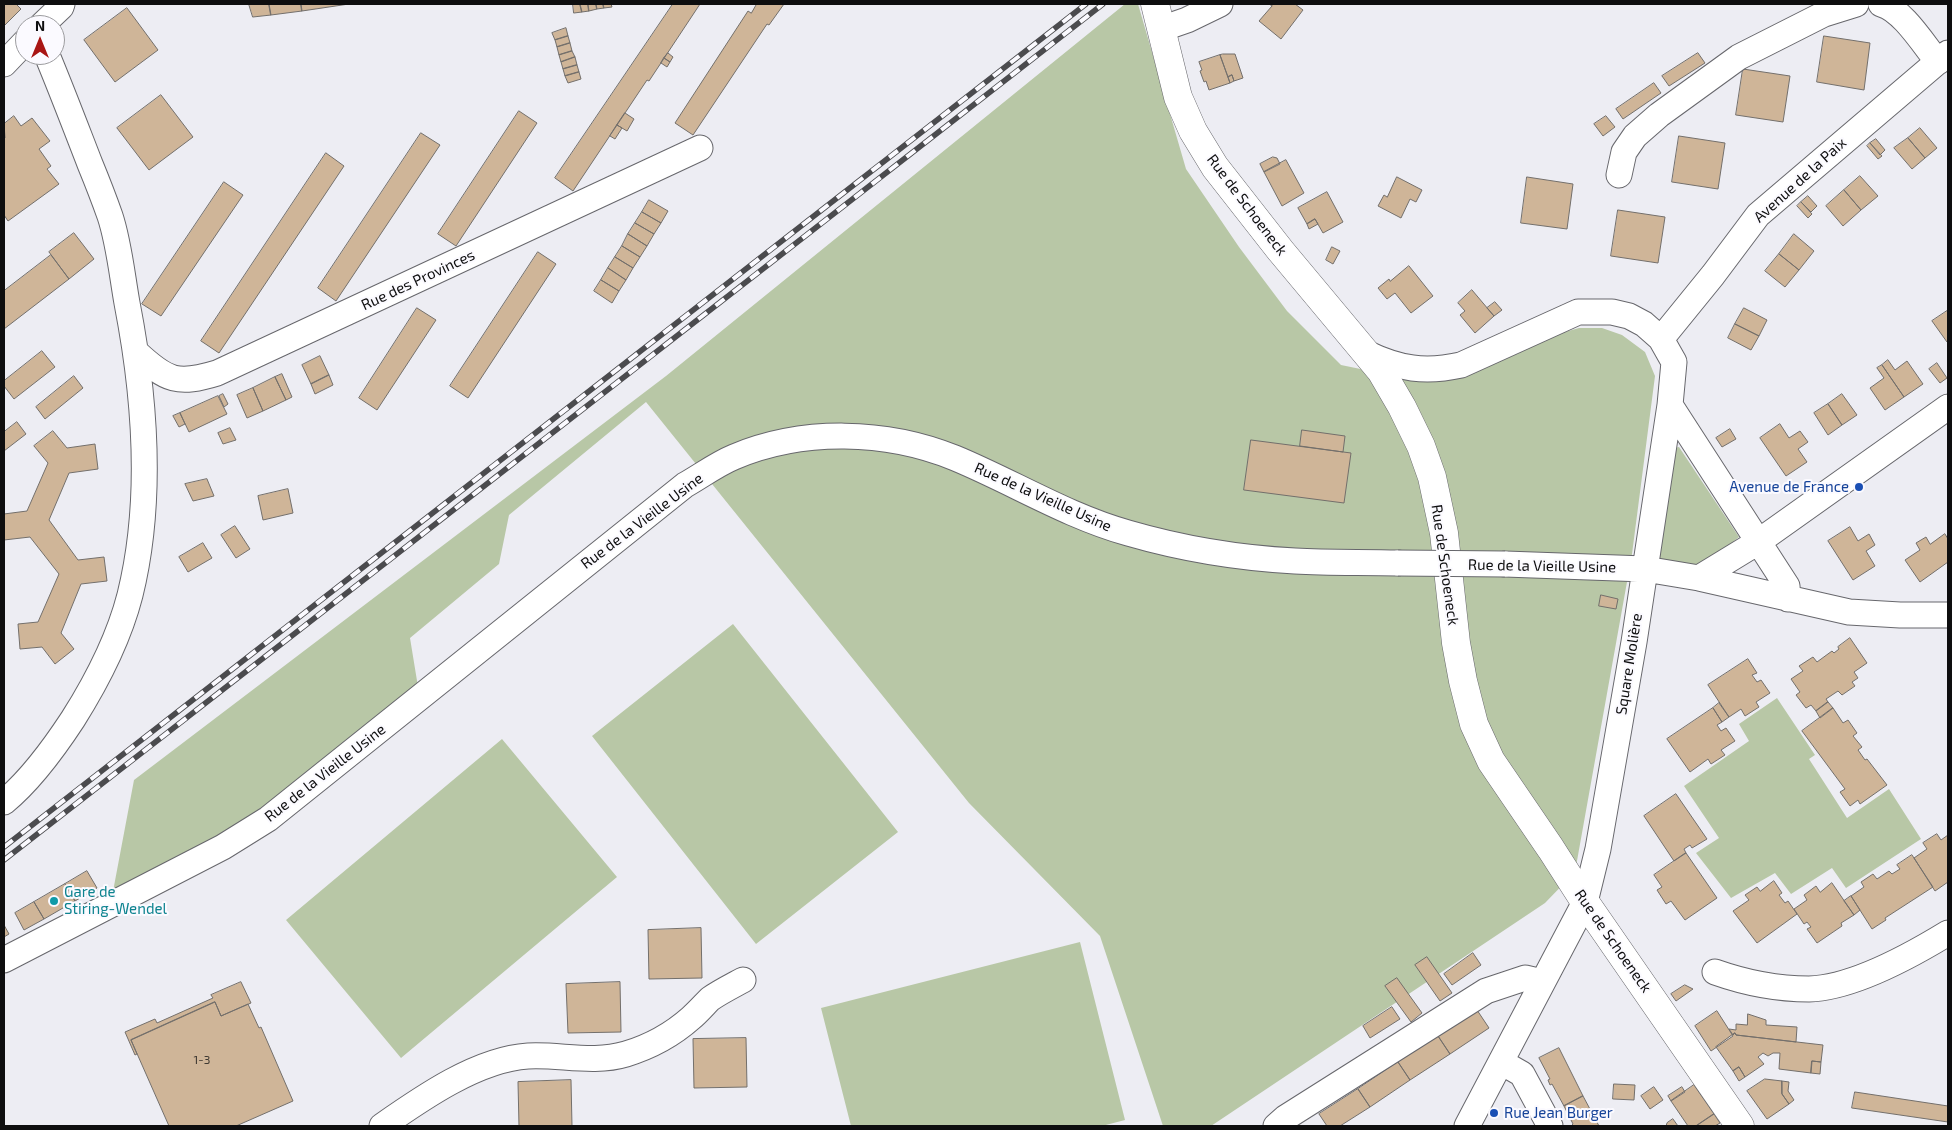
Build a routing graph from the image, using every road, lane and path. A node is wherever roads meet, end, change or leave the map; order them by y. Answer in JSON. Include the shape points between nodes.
{"nodes":[{"id":1,"x":1220,"y":4,"type":"edge"},
{"id":2,"x":1856,"y":4,"type":"edge"},
{"id":3,"x":1881,"y":4,"type":"edge"},
{"id":4,"x":63,"y":5,"type":"edge"},
{"id":5,"x":52,"y":15,"type":"edge"},
{"id":6,"x":1158,"y":16,"type":"edge"},
{"id":7,"x":15,"y":52,"type":"edge"},
{"id":8,"x":1943,"y":57,"type":"edge"},
{"id":9,"x":4,"y":64,"type":"edge"},
{"id":10,"x":52,"y":65,"type":"edge"},
{"id":11,"x":700,"y":148,"type":"dead end"},
{"id":12,"x":1619,"y":175,"type":"dead end"},
{"id":13,"x":1660,"y":338,"type":"junction"},
{"id":14,"x":137,"y":353,"type":"junction"},
{"id":15,"x":1366,"y":353,"type":"junction"},
{"id":16,"x":1670,"y":405,"type":"junction"},
{"id":17,"x":1948,"y":407,"type":"edge"},
{"id":18,"x":1758,"y":542,"type":"junction"},
{"id":19,"x":1645,"y":569,"type":"junction"},
{"id":20,"x":1699,"y":578,"type":"junction"},
{"id":21,"x":1788,"y":599,"type":"junction"},
{"id":22,"x":1948,"y":615,"type":"edge"},
{"id":23,"x":4,"y":802,"type":"edge"},
{"id":24,"x":1585,"y":902,"type":"junction"},
{"id":25,"x":1948,"y":933,"type":"edge"},
{"id":26,"x":4,"y":960,"type":"edge"},
{"id":27,"x":1715,"y":972,"type":"dead end"},
{"id":28,"x":743,"y":980,"type":"dead end"},
{"id":29,"x":1542,"y":982,"type":"junction"},
{"id":30,"x":1501,"y":1062,"type":"junction"},
{"id":31,"x":382,"y":1126,"type":"edge"},
{"id":32,"x":1276,"y":1126,"type":"edge"},
{"id":33,"x":1467,"y":1126,"type":"edge"},
{"id":34,"x":1550,"y":1126,"type":"edge"},
{"id":35,"x":1740,"y":1126,"type":"edge"}],
"edges":[{"from":1,"to":6,"type":"street","via":[[1187,20]]},
{"from":2,"to":12,"type":"street","via":[[1824,14],[1739,57],[1658,115],[1624,152]]},
{"from":3,"to":8,"type":"street","name":"Avenue de la Paix","via":[[1910,25]]},
{"from":4,"to":5,"type":"street"},
{"from":6,"to":15,"type":"main road","name":"Rue de Schoeneck","via":[[1178,97],[1193,131],[1215,167]]},
{"from":7,"to":9,"type":"street"},
{"from":8,"to":13,"type":"street","name":"Avenue de la Paix","via":[[1758,214],[1713,275]]},
{"from":10,"to":14,"type":"street","via":[[111,218]]},
{"from":11,"to":14,"type":"street","name":"Rue des Provinces","via":[[218,373],[184,380],[169,377]]},
{"from":13,"to":15,"type":"street","via":[[1629,316],[1612,312],[1578,312],[1461,365],[1421,370],[1399,366]]},
{"from":13,"to":16,"type":"street","via":[[1674,362]]},
{"from":14,"to":23,"type":"street","via":[[143,506],[130,596],[107,656],[84,700],[65,731]]},
{"from":15,"to":24,"type":"main road","name":"Rue de Schoeneck","via":[[1402,407],[1432,477],[1444,533],[1456,643],[1474,724],[1491,761]]},
{"from":16,"to":18,"type":"street"},
{"from":16,"to":19,"type":"street"},
{"from":17,"to":18,"type":"street"},
{"from":18,"to":20,"type":"street"},
{"from":18,"to":21,"type":"street","via":[[1787,586]]},
{"from":19,"to":20,"type":"street"},
{"from":19,"to":24,"type":"street","name":"Square Molière","via":[[1598,849]]},
{"from":19,"to":26,"type":"street","name":"Rue de la Vieille Usine","bridge":true,"via":[[1296,561],[1221,554],[1126,533],[1079,516],[954,458],[896,440],[833,436],[760,447],[732,457],[685,485],[268,819],[214,852]]},
{"from":20,"to":21,"type":"street"},
{"from":21,"to":22,"type":"street","via":[[1849,612]]},
{"from":24,"to":29,"type":"street"},
{"from":24,"to":35,"type":"main road","name":"Rue de Schoeneck"},
{"from":25,"to":27,"type":"street","via":[[1890,965],[1844,982],[1812,989],[1774,988]]},
{"from":28,"to":31,"type":"street","via":[[711,999],[670,1034],[625,1055],[582,1059],[527,1056],[498,1062],[454,1081]]},
{"from":29,"to":30,"type":"street"},
{"from":29,"to":32,"type":"street","via":[[1525,978],[1486,991]]},
{"from":30,"to":33,"type":"street"},
{"from":30,"to":34,"type":"street","via":[[1522,1074]]}]}
